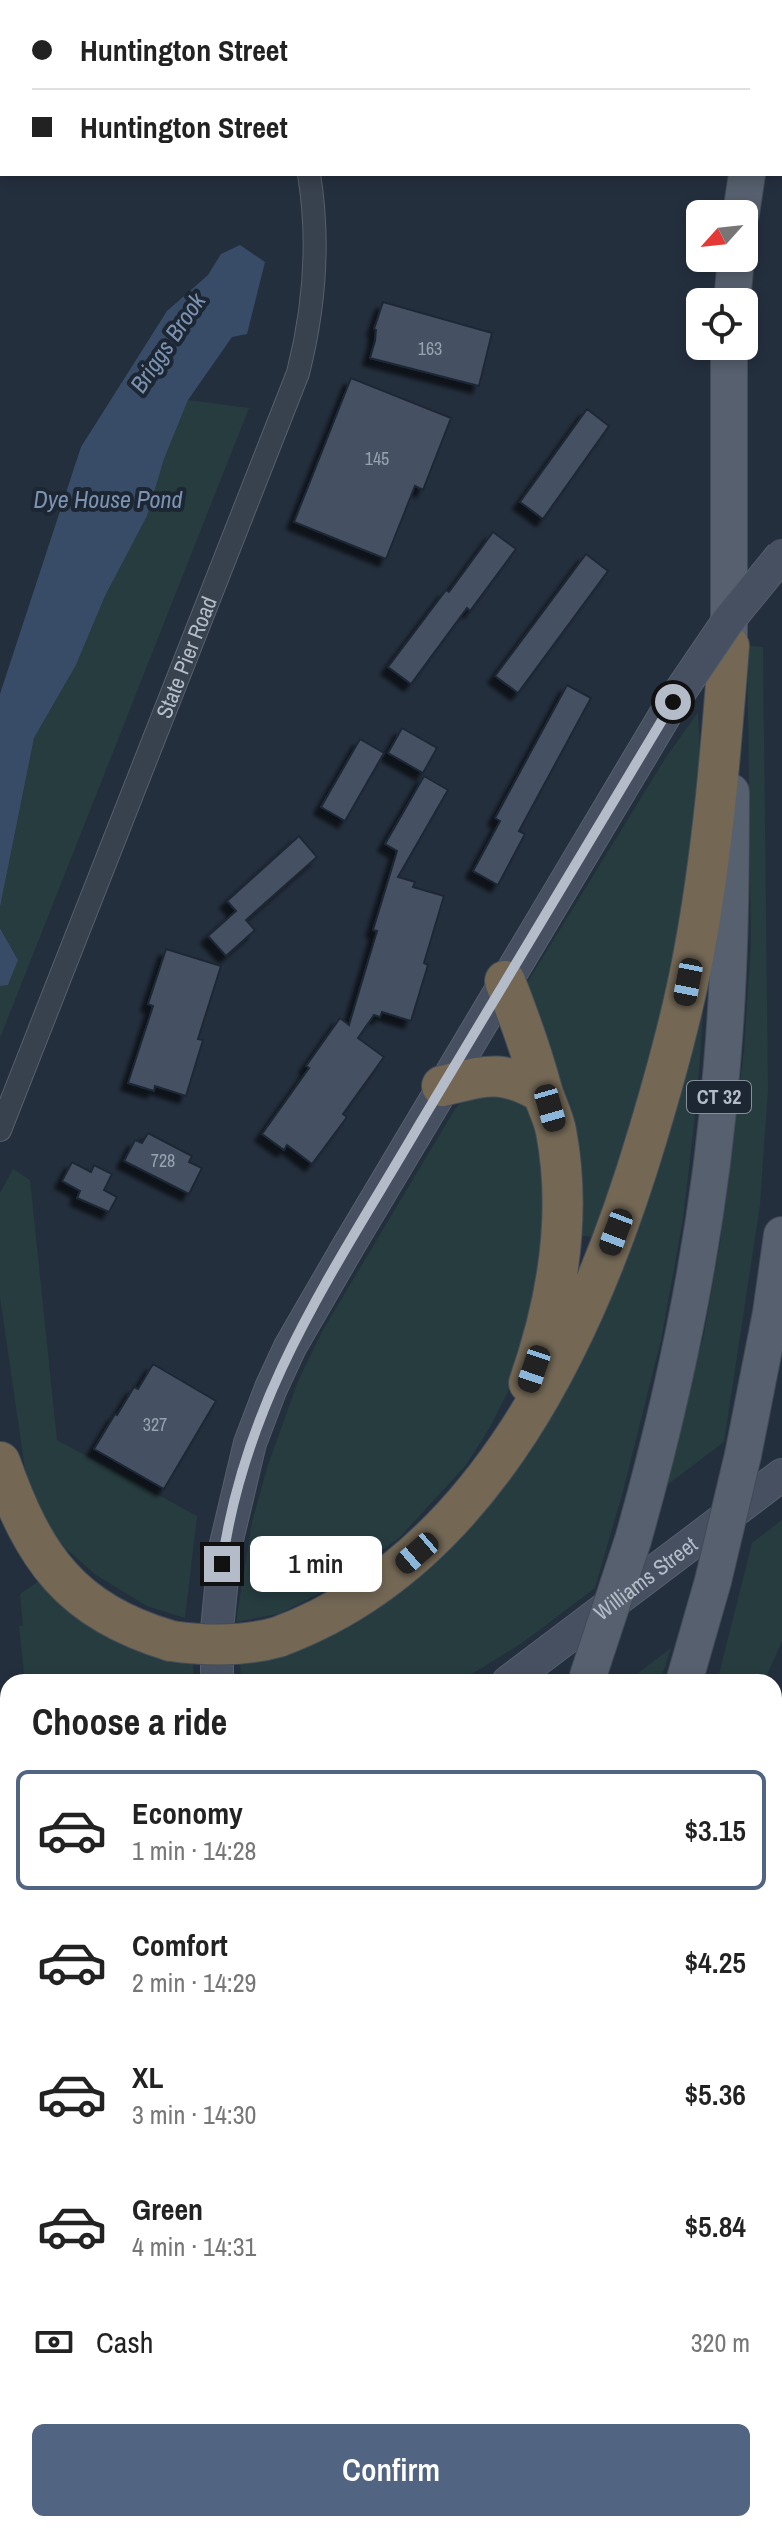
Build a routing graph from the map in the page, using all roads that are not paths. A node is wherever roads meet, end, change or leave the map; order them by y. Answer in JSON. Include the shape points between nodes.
{"nodes":[{"id":1,"x":309,"y":176,"type":"edge"},
{"id":2,"x":747,"y":176,"type":"edge"},
{"id":3,"x":743,"y":200,"type":"edge"},
{"id":4,"x":729,"y":360,"type":"edge"},
{"id":5,"x":782,"y":555,"type":"edge"},
{"id":6,"x":729,"y":646,"type":"junction"},
{"id":7,"x":505,"y":981,"type":"junction"},
{"id":8,"x":11,"y":1074,"type":"edge"},
{"id":9,"x":442,"y":1086,"type":"junction"},
{"id":10,"x":543,"y":1093,"type":"junction"},
{"id":11,"x":0,"y":1130,"type":"edge"},
{"id":12,"x":782,"y":1235,"type":"edge"},
{"id":13,"x":504,"y":1450,"type":"junction"},
{"id":14,"x":0,"y":1462,"type":"edge"},
{"id":15,"x":782,"y":1475,"type":"edge"},
{"id":16,"x":217,"y":1674,"type":"edge"},
{"id":17,"x":519,"y":1674,"type":"edge"},
{"id":18,"x":588,"y":1674,"type":"edge"},
{"id":19,"x":686,"y":1674,"type":"edge"}],
"edges":[{"from":1,"to":8,"type":"street","name":"State Pier Road","via":[[316,269],[298,373]]},
{"from":2,"to":3,"type":"main road"},
{"from":4,"to":6,"type":"main road","number":"CT 32"},
{"from":5,"to":7,"type":"main road","bridge":true,"via":[[718,633],[671,705]]},
{"from":6,"to":13,"type":"highway","via":[[702,901],[682,1013],[658,1101],[616,1232],[580,1321],[548,1386]]},
{"from":6,"to":18,"type":"main road","number":"CT 32","bridge":true,"via":[[726,1019],[704,1219],[665,1419],[633,1540]]},
{"from":7,"to":9,"type":"main road"},
{"from":7,"to":10,"type":"highway"},
{"from":8,"to":11,"type":"street","name":"State Pier Road"},
{"from":9,"to":10,"type":"highway","via":[[503,1076]]},
{"from":9,"to":16,"type":"main road","via":[[308,1314],[257,1421],[225,1548]]},
{"from":10,"to":13,"type":"highway","via":[[561,1166],[562,1232],[550,1312]]},
{"from":12,"to":19,"type":"main road","bridge":true,"via":[[743,1455]]},
{"from":13,"to":14,"type":"highway","bridge":true,"via":[[461,1507],[393,1575],[321,1619],[278,1637],[212,1645],[139,1631],[108,1616],[67,1584],[29,1533]]},
{"from":15,"to":17,"type":"main road","name":"Williams Street"}]}
